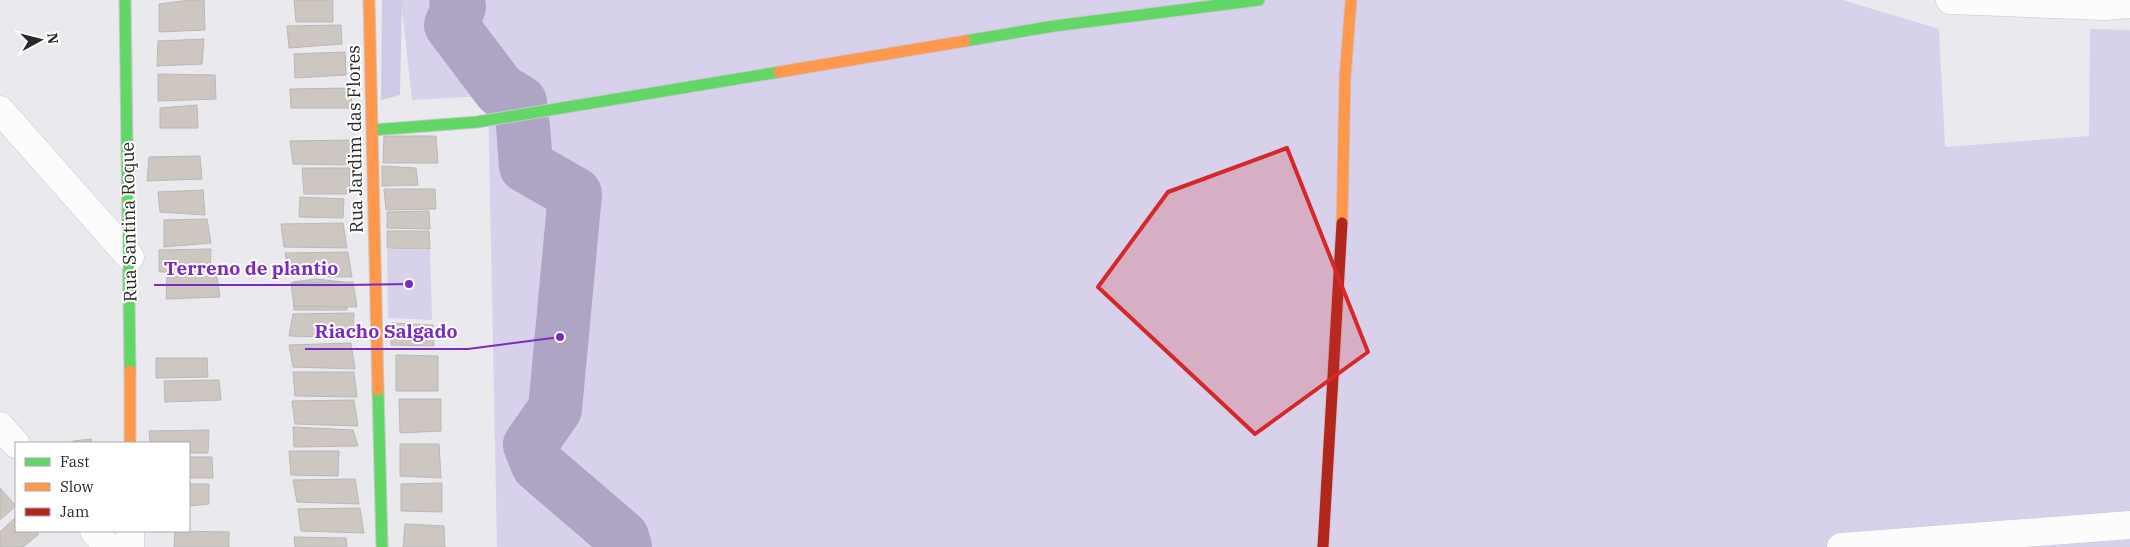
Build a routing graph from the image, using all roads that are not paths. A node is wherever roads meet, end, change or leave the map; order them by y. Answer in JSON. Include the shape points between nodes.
{"nodes":[{"id":1,"x":125,"y":0,"type":"edge"},
{"id":2,"x":369,"y":0,"type":"edge"},
{"id":3,"x":1259,"y":0,"type":"edge"},
{"id":4,"x":1351,"y":0,"type":"edge"},
{"id":5,"x":1950,"y":0,"type":"edge"},
{"id":6,"x":2113,"y":3,"type":"edge"},
{"id":7,"x":0,"y":110,"type":"edge"},
{"id":8,"x":373,"y":130,"type":"junction"},
{"id":9,"x":130,"y":257,"type":"junction"},
{"id":10,"x":0,"y":426,"type":"edge"},
{"id":11,"x":130,"y":442,"type":"edge"},
{"id":12,"x":15,"y":443,"type":"edge"},
{"id":13,"x":2130,"y":526,"type":"edge"},
{"id":14,"x":95,"y":532,"type":"edge"},
{"id":15,"x":130,"y":532,"type":"edge"},
{"id":16,"x":108,"y":547,"type":"edge"},
{"id":17,"x":130,"y":547,"type":"edge"},
{"id":18,"x":382,"y":547,"type":"edge"},
{"id":19,"x":1323,"y":547,"type":"edge"},
{"id":20,"x":1841,"y":547,"type":"edge"}],
"edges":[{"from":1,"to":9,"type":"street","name":"Rua Santina Roque"},
{"from":2,"to":8,"type":"street","name":"Rua Jardim das Flores"},
{"from":3,"to":8,"type":"street","via":[[1054,26],[477,122]]},
{"from":4,"to":19,"type":"street","via":[[1345,78],[1341,247]]},
{"from":5,"to":6,"type":"street"},
{"from":7,"to":9,"type":"street"},
{"from":8,"to":18,"type":"street","name":"Rua Jardim das Flores"},
{"from":9,"to":11,"type":"street","name":"Rua Santina Roque"},
{"from":10,"to":12,"type":"street"},
{"from":13,"to":20,"type":"street"},
{"from":14,"to":16,"type":"street"},
{"from":15,"to":17,"type":"street"}]}
